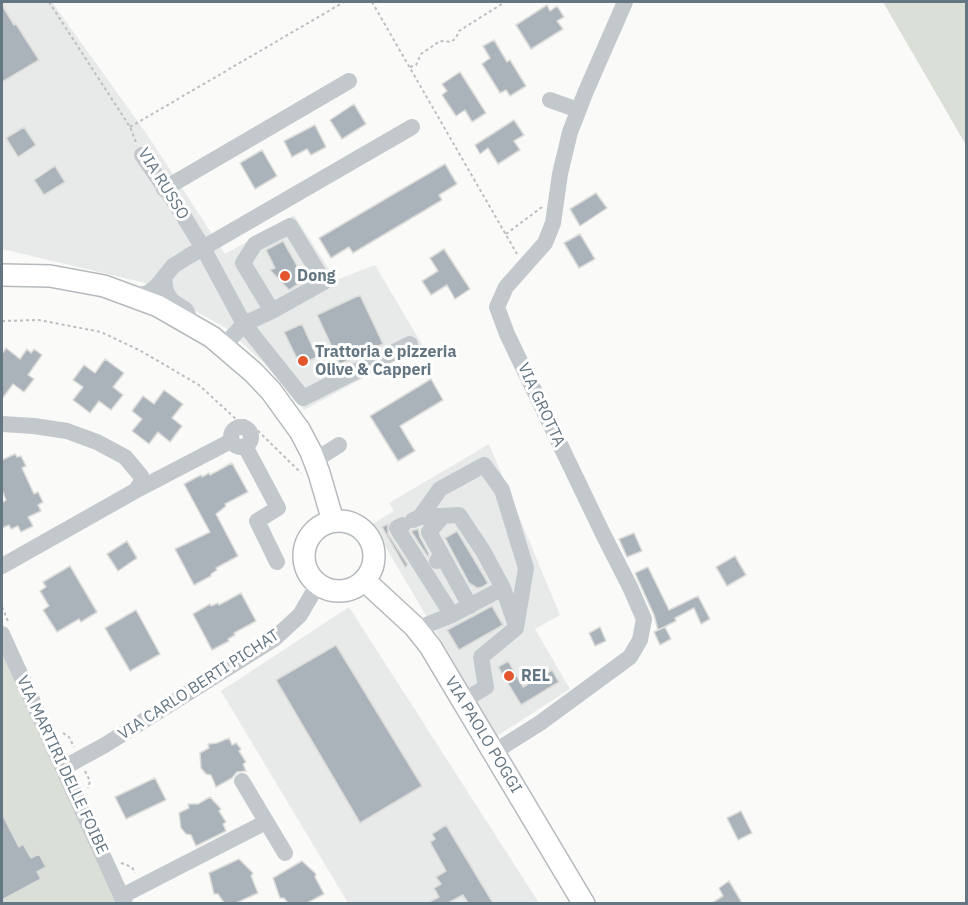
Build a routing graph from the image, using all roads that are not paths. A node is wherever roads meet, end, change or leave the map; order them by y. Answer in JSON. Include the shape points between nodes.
{"nodes":[{"id":1,"x":625,"y":2,"type":"edge"},
{"id":2,"x":349,"y":81,"type":"dead end"},
{"id":3,"x":550,"y":100,"type":"dead end"},
{"id":4,"x":578,"y":110,"type":"junction"},
{"id":5,"x":412,"y":127,"type":"dead end"},
{"id":6,"x":142,"y":155,"type":"road end"},
{"id":7,"x":164,"y":189,"type":"junction"},
{"id":8,"x":202,"y":248,"type":"junction"},
{"id":9,"x":2,"y":275,"type":"edge"},
{"id":10,"x":164,"y":278,"type":"junction"},
{"id":11,"x":133,"y":296,"type":"junction"},
{"id":12,"x":272,"y":311,"type":"junction"},
{"id":13,"x":244,"y":324,"type":"junction"},
{"id":14,"x":192,"y":325,"type":"junction"},
{"id":15,"x":232,"y":336,"type":"dead end"},
{"id":16,"x":410,"y":344,"type":"dead end"},
{"id":17,"x":2,"y":424,"type":"edge"},
{"id":18,"x":339,"y":446,"type":"dead end"},
{"id":19,"x":317,"y":467,"type":"junction"},
{"id":20,"x":135,"y":491,"type":"junction"},
{"id":21,"x":443,"y":516,"type":"junction"},
{"id":22,"x":412,"y":520,"type":"junction"},
{"id":23,"x":333,"y":521,"type":"junction"},
{"id":24,"x":277,"y":562,"type":"dead end"},
{"id":25,"x":433,"y":563,"type":"junction"},
{"id":26,"x":2,"y":565,"type":"edge"},
{"id":27,"x":364,"y":580,"type":"junction"},
{"id":28,"x":318,"y":585,"type":"junction"},
{"id":29,"x":503,"y":588,"type":"junction"},
{"id":30,"x":470,"y":606,"type":"junction"},
{"id":31,"x":452,"y":615,"type":"junction"},
{"id":32,"x":516,"y":627,"type":"junction"},
{"id":33,"x":416,"y":629,"type":"junction"},
{"id":34,"x":2,"y":634,"type":"edge"},
{"id":35,"x":463,"y":701,"type":"junction"},
{"id":36,"x":494,"y":752,"type":"junction"},
{"id":37,"x":63,"y":768,"type":"junction"},
{"id":38,"x":242,"y":782,"type":"dead end"},
{"id":39,"x":266,"y":822,"type":"junction"},
{"id":40,"x":285,"y":853,"type":"dead end"},
{"id":41,"x":123,"y":900,"type":"edge"},
{"id":42,"x":584,"y":903,"type":"edge"}],
"edges":[{"from":1,"to":4,"type":"street","name":"VIA GROTTA"},
{"from":2,"to":7,"type":"street"},
{"from":3,"to":4,"type":"street"},
{"from":4,"to":36,"type":"street","name":"VIA GROTTA","via":[[546,243],[506,287],[497,307],[644,619],[640,640],[630,657]]},
{"from":5,"to":8,"type":"street"},
{"from":6,"to":7,"type":"street","name":"VIA RUSSO"},
{"from":7,"to":8,"type":"street","name":"VIA RUSSO"},
{"from":8,"to":10,"type":"street","via":[[173,266]]},
{"from":8,"to":13,"type":"street","name":"VIA RUSSO"},
{"from":9,"to":11,"type":"main road","via":[[74,280]]},
{"from":10,"to":11,"type":"street","via":[[148,293]]},
{"from":10,"to":14,"type":"street","via":[[166,292],[186,310]]},
{"from":11,"to":14,"type":"main road"},
{"from":12,"to":12,"type":"street","via":[[324,282],[290,226],[255,244],[243,263]]},
{"from":12,"to":13,"type":"street"},
{"from":13,"to":15,"type":"street"},
{"from":13,"to":16,"type":"street","name":"VIA RUSSO","via":[[303,398]]},
{"from":14,"to":19,"type":"main road","via":[[231,352],[271,391],[300,431]]},
{"from":17,"to":20,"type":"street","via":[[67,431],[97,442],[135,466],[141,483]]},
{"from":18,"to":19,"type":"street"},
{"from":19,"to":23,"type":"main road"},
{"from":20,"to":24,"type":"street","via":[[238,443],[278,508],[257,521]]},
{"from":20,"to":26,"type":"street"},
{"from":21,"to":22,"type":"street"},
{"from":21,"to":25,"type":"street","via":[[429,532]]},
{"from":21,"to":29,"type":"street","via":[[459,515]]},
{"from":22,"to":25,"type":"street","via":[[397,528]]},
{"from":22,"to":32,"type":"street","via":[[440,489],[484,465],[502,490],[526,568]]},
{"from":23,"to":27,"type":"main road","via":[[356,525],[371,543],[374,559]]},
{"from":23,"to":28,"type":"main road","via":[[313,532],[303,554],[309,576]]},
{"from":25,"to":30,"type":"street"},
{"from":25,"to":31,"type":"street"},
{"from":27,"to":28,"type":"main road","via":[[342,591]]},
{"from":27,"to":33,"type":"main road","name":"VIA PAOLO POGGI"},
{"from":28,"to":37,"type":"street","name":"VIA CARLO BERTI PICHAT","via":[[300,615],[274,639]]},
{"from":29,"to":30,"type":"street"},
{"from":29,"to":32,"type":"street"},
{"from":30,"to":31,"type":"street"},
{"from":31,"to":33,"type":"street"},
{"from":32,"to":35,"type":"street","via":[[481,657],[486,687]]},
{"from":33,"to":35,"type":"main road","name":"VIA PAOLO POGGI"},
{"from":34,"to":37,"type":"street","name":"VIA MARTIRI DELLE FOIBE"},
{"from":35,"to":36,"type":"main road","name":"VIA PAOLO POGGI"},
{"from":36,"to":42,"type":"main road","name":"VIA PAOLO POGGI"},
{"from":37,"to":41,"type":"street","name":"VIA MARTIRI DELLE FOIBE"},
{"from":38,"to":39,"type":"street"},
{"from":39,"to":40,"type":"street"},
{"from":39,"to":41,"type":"street","name":"VIA MARTIRI DELLE FOIBE"}]}
